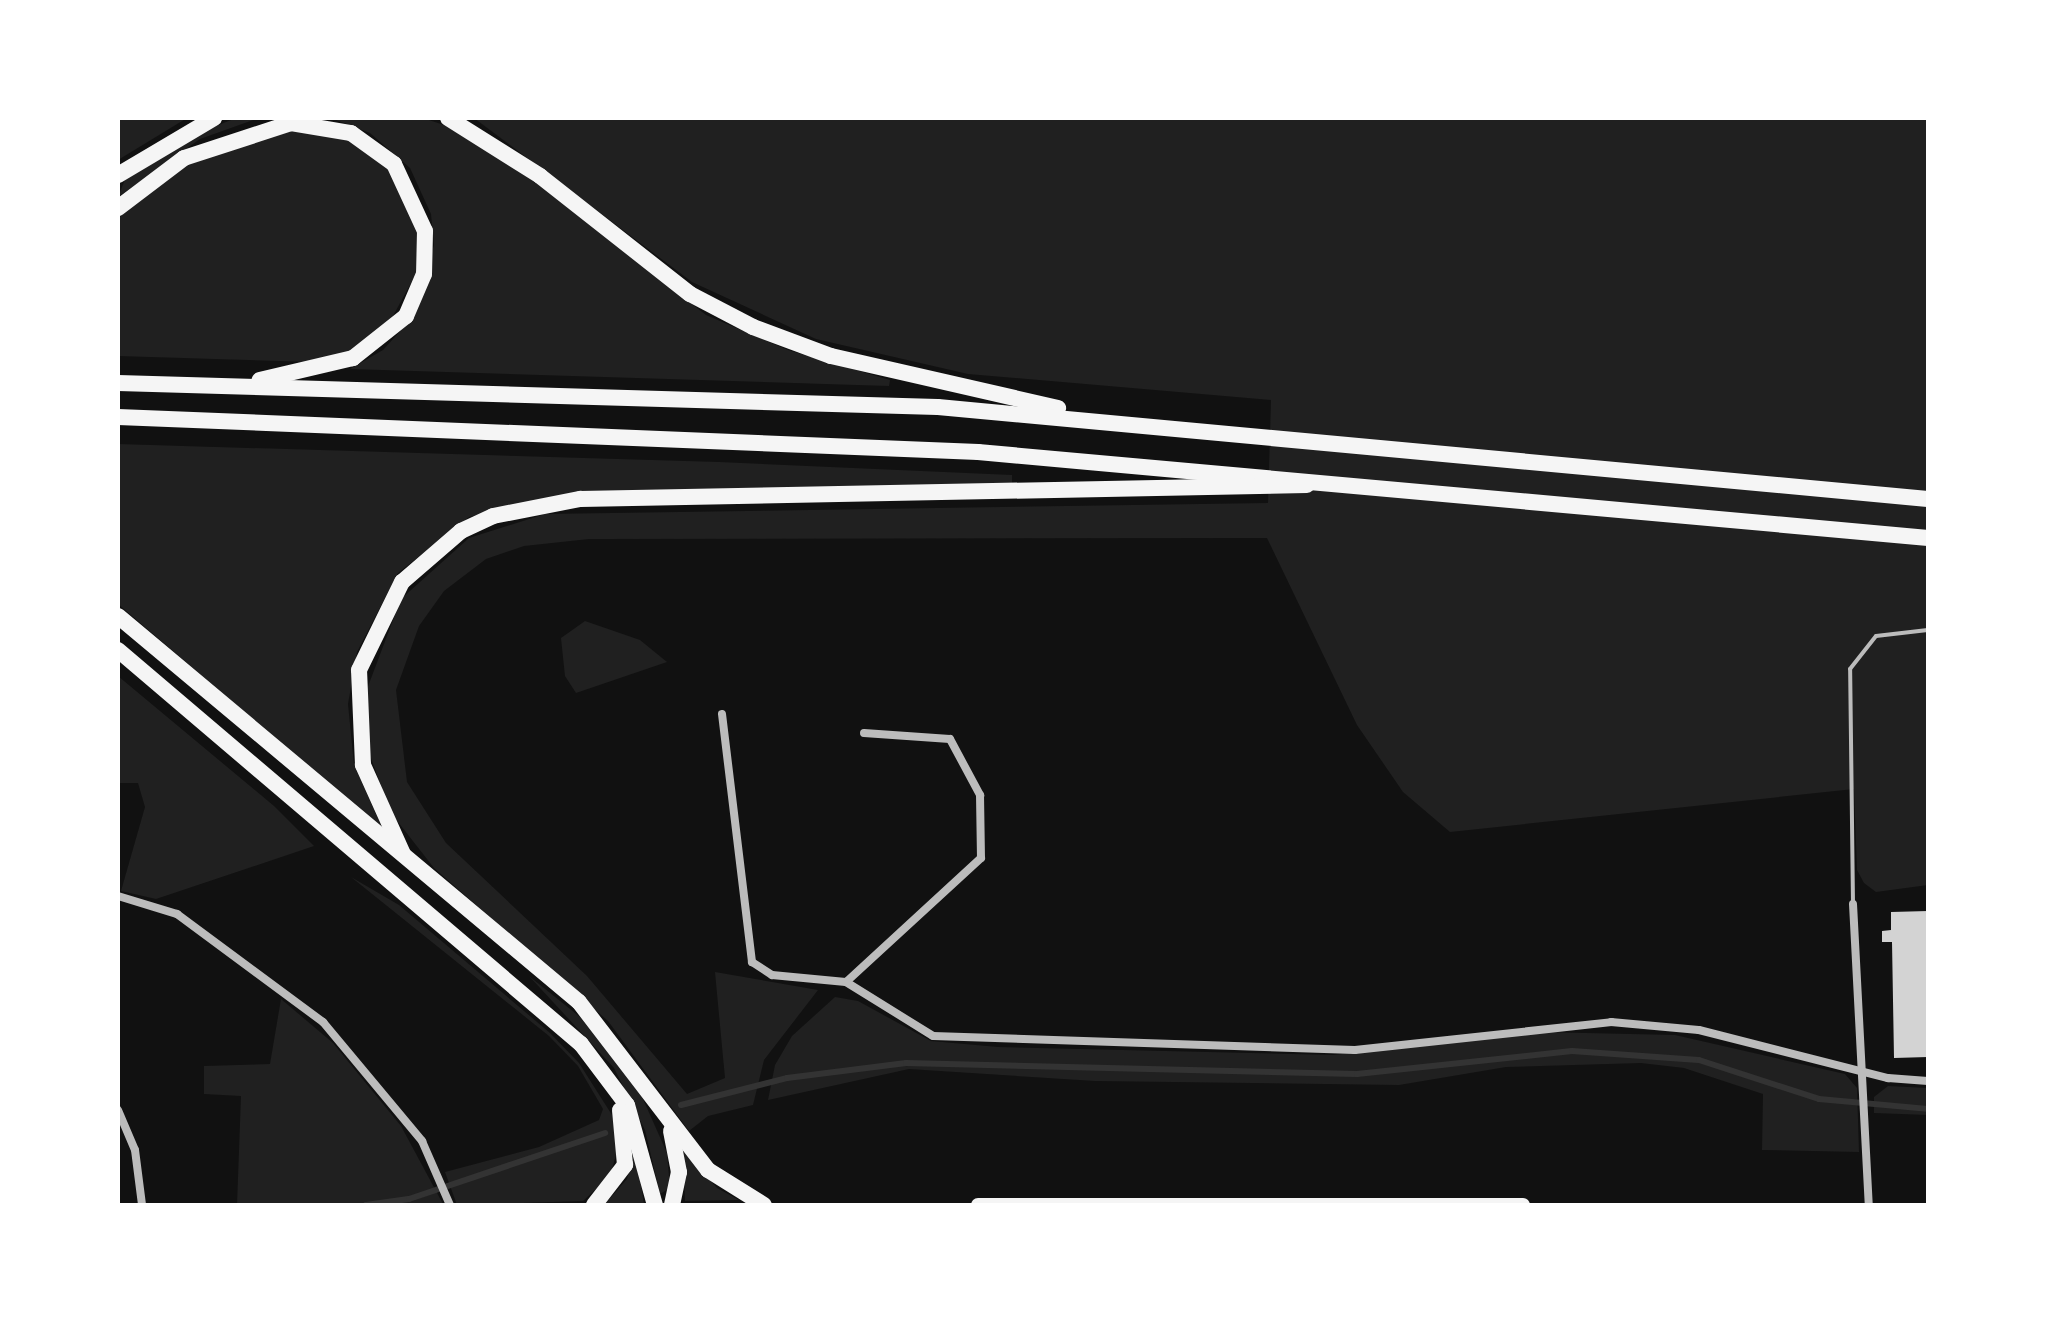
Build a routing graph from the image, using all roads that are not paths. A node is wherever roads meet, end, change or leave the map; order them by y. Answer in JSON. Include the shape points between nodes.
{"nodes":[{"id":1,"x":214,"y":118,"type":"edge"},
{"id":2,"x":448,"y":118,"type":"edge"},
{"id":3,"x":118,"y":175,"type":"edge"},
{"id":4,"x":118,"y":208,"type":"edge"},
{"id":5,"x":118,"y":383,"type":"edge"},
{"id":6,"x":237,"y":385,"type":"junction"},
{"id":7,"x":118,"y":417,"type":"edge"},
{"id":8,"x":1095,"y":418,"type":"junction"},
{"id":9,"x":1356,"y":481,"type":"junction"},
{"id":10,"x":1928,"y":499,"type":"edge"},
{"id":11,"x":1928,"y":538,"type":"edge"},
{"id":12,"x":118,"y":616,"type":"edge"},
{"id":13,"x":1928,"y":630,"type":"edge"},
{"id":14,"x":118,"y":650,"type":"edge"},
{"id":15,"x":118,"y":659,"type":"edge"},
{"id":16,"x":141,"y":673,"type":"junction"},
{"id":17,"x":722,"y":714,"type":"dead end"},
{"id":18,"x":864,"y":733,"type":"dead end"},
{"id":19,"x":403,"y":854,"type":"junction"},
{"id":20,"x":118,"y":896,"type":"edge"},
{"id":21,"x":1853,"y":904,"type":"joint"},
{"id":22,"x":846,"y":982,"type":"junction"},
{"id":23,"x":1862,"y":1070,"type":"junction"},
{"id":24,"x":1928,"y":1081,"type":"edge"},
{"id":25,"x":610,"y":1082,"type":"junction"},
{"id":26,"x":118,"y":1110,"type":"edge"},
{"id":27,"x":669,"y":1125,"type":"junction"},
{"id":28,"x":450,"y":1204,"type":"edge"},
{"id":29,"x":1015,"y":1204,"type":"edge"},
{"id":30,"x":142,"y":1205,"type":"edge"},
{"id":31,"x":594,"y":1205,"type":"edge"},
{"id":32,"x":655,"y":1205,"type":"edge"},
{"id":33,"x":672,"y":1205,"type":"edge"},
{"id":34,"x":764,"y":1205,"type":"edge"},
{"id":35,"x":978,"y":1205,"type":"edge"},
{"id":36,"x":1466,"y":1205,"type":"edge"},
{"id":37,"x":1523,"y":1205,"type":"edge"},
{"id":38,"x":1869,"y":1205,"type":"edge"}],
"edges":[{"from":1,"to":3,"type":"highway"},
{"from":2,"to":8,"type":"highway","via":[[540,176],[690,294],[753,327],[831,356]]},
{"from":4,"to":6,"type":"highway","via":[[184,158],[291,123],[351,133],[377,148],[408,183],[425,231],[424,274],[392,333],[330,366]]},
{"from":5,"to":6,"type":"highway"},
{"from":6,"to":8,"type":"highway"},
{"from":7,"to":9,"type":"highway","via":[[978,452]]},
{"from":8,"to":10,"type":"highway"},
{"from":9,"to":11,"type":"highway"},
{"from":9,"to":19,"type":"highway","via":[[1245,490],[580,499],[493,516],[438,548],[402,582],[359,670],[363,765]]},
{"from":12,"to":19,"type":"highway"},
{"from":13,"to":21,"type":"lane","via":[[1876,636],[1850,669]]},
{"from":14,"to":16,"type":"highway"},
{"from":15,"to":16,"type":"highway"},
{"from":16,"to":25,"type":"highway","via":[[535,998]]},
{"from":17,"to":22,"type":"street","via":[[752,962],[772,975]]},
{"from":18,"to":22,"type":"street","via":[[950,739],[973,771],[986,844],[967,872]]},
{"from":19,"to":27,"type":"highway","via":[[579,1002],[640,1076]]},
{"from":20,"to":28,"type":"street","via":[[177,914],[323,1022],[422,1141]]},
{"from":21,"to":23,"type":"street"},
{"from":22,"to":23,"type":"street","via":[[910,1027],[961,1040],[1355,1050],[1611,1022],[1741,1038]]},
{"from":23,"to":24,"type":"street"},
{"from":23,"to":38,"type":"street"},
{"from":25,"to":31,"type":"highway","via":[[628,1151],[620,1178]]},
{"from":25,"to":32,"type":"highway","via":[[637,1128]]},
{"from":26,"to":30,"type":"street","via":[[135,1150]]},
{"from":27,"to":33,"type":"highway","via":[[679,1172]]},
{"from":27,"to":34,"type":"highway","via":[[708,1170]]},
{"from":29,"to":35,"type":"main road"},
{"from":29,"to":36,"type":"main road"},
{"from":36,"to":37,"type":"main road"}]}
